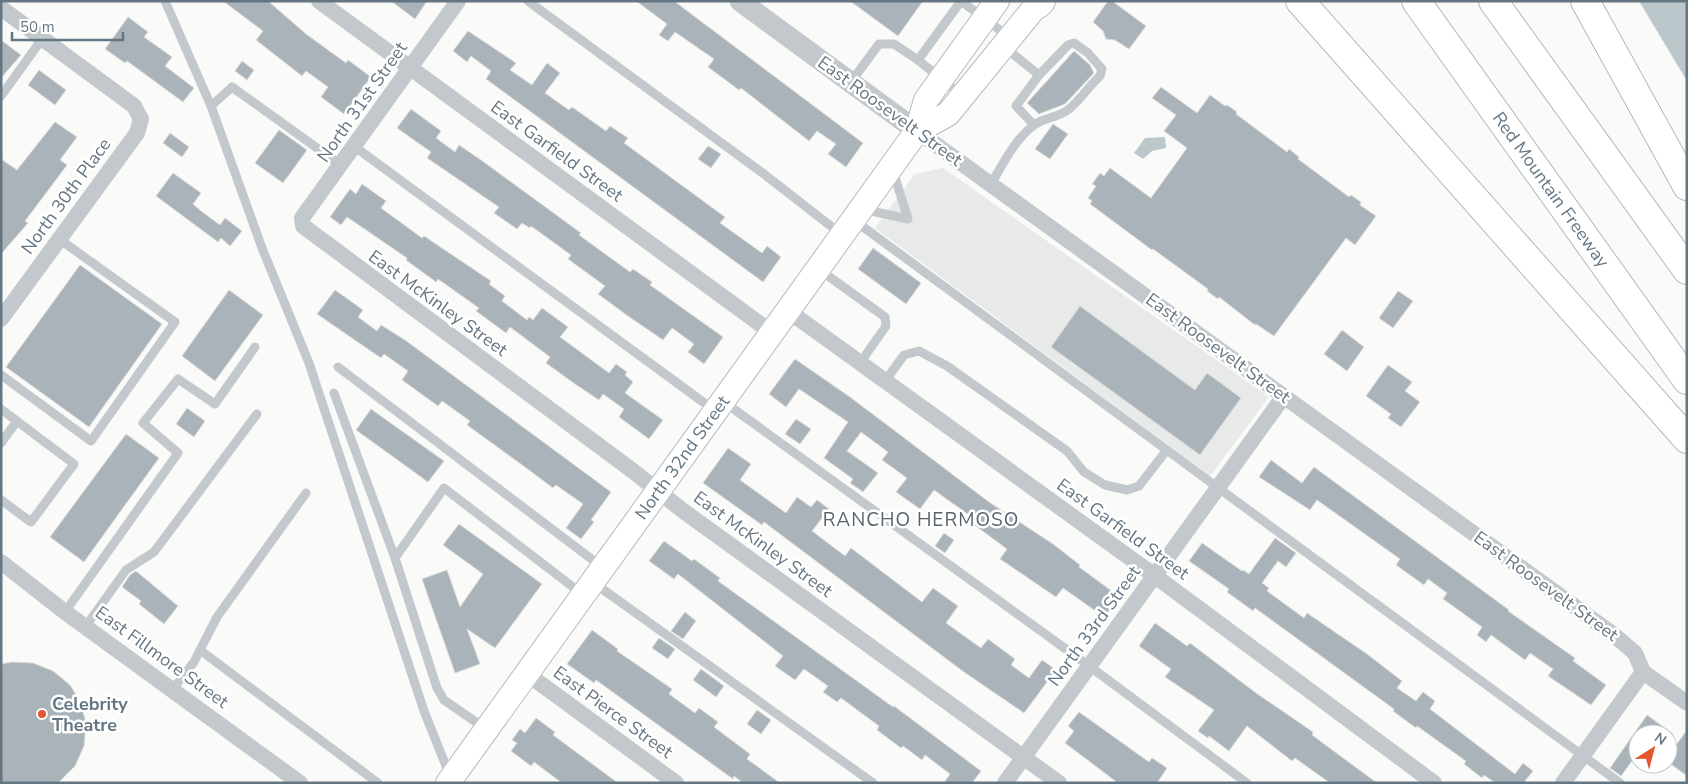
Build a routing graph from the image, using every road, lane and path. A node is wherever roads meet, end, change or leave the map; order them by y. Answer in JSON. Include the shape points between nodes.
{"nodes":[{"id":1,"x":165,"y":1,"type":"edge"},
{"id":2,"x":319,"y":1,"type":"edge"},
{"id":3,"x":458,"y":1,"type":"edge"},
{"id":4,"x":528,"y":1,"type":"edge"},
{"id":5,"x":740,"y":1,"type":"edge"},
{"id":6,"x":961,"y":1,"type":"edge"},
{"id":7,"x":1300,"y":1,"type":"edge"},
{"id":8,"x":1416,"y":1,"type":"edge"},
{"id":9,"x":1493,"y":1,"type":"edge"},
{"id":10,"x":1584,"y":1,"type":"edge"},
{"id":11,"x":1040,"y":2,"type":"edge"},
{"id":12,"x":1,"y":8,"type":"edge"},
{"id":13,"x":990,"y":10,"type":"edge"},
{"id":14,"x":42,"y":39,"type":"junction"},
{"id":15,"x":1006,"y":42,"type":"junction"},
{"id":16,"x":918,"y":60,"type":"junction"},
{"id":17,"x":410,"y":68,"type":"junction"},
{"id":18,"x":1039,"y":75,"type":"junction"},
{"id":19,"x":940,"y":80,"type":"junction"},
{"id":20,"x":851,"y":82,"type":"junction"},
{"id":21,"x":1,"y":96,"type":"edge"},
{"id":22,"x":962,"y":96,"type":"junction"},
{"id":23,"x":211,"y":106,"type":"junction"},
{"id":24,"x":1034,"y":125,"type":"junction"},
{"id":25,"x":917,"y":131,"type":"junction"},
{"id":26,"x":356,"y":147,"type":"junction"},
{"id":27,"x":342,"y":166,"type":"junction"},
{"id":28,"x":891,"y":166,"type":"junction"},
{"id":29,"x":991,"y":184,"type":"junction"},
{"id":30,"x":1687,"y":186,"type":"edge"},
{"id":31,"x":851,"y":221,"type":"junction"},
{"id":32,"x":303,"y":226,"type":"joint"},
{"id":33,"x":59,"y":239,"type":"junction"},
{"id":34,"x":817,"y":268,"type":"junction"},
{"id":35,"x":1687,"y":270,"type":"edge"},
{"id":36,"x":787,"y":310,"type":"junction"},
{"id":37,"x":1,"y":319,"type":"edge"},
{"id":38,"x":771,"y":332,"type":"junction"},
{"id":39,"x":255,"y":347,"type":"dead end"},
{"id":40,"x":860,"y":363,"type":"junction"},
{"id":41,"x":338,"y":367,"type":"dead end"},
{"id":42,"x":1,"y":376,"type":"edge"},
{"id":43,"x":1687,"y":380,"type":"edge"},
{"id":44,"x":885,"y":381,"type":"junction"},
{"id":45,"x":334,"y":393,"type":"dead end"},
{"id":46,"x":1284,"y":396,"type":"junction"},
{"id":47,"x":718,"y":406,"type":"junction"},
{"id":48,"x":1,"y":409,"type":"edge"},
{"id":49,"x":257,"y":414,"type":"dead end"},
{"id":50,"x":17,"y":421,"type":"junction"},
{"id":51,"x":1682,"y":434,"type":"edge"},
{"id":52,"x":1,"y":443,"type":"edge"},
{"id":53,"x":1166,"y":451,"type":"junction"},
{"id":54,"x":1217,"y":489,"type":"junction"},
{"id":55,"x":657,"y":490,"type":"junction"},
{"id":56,"x":306,"y":493,"type":"dead end"},
{"id":57,"x":1,"y":500,"type":"edge"},
{"id":58,"x":395,"y":558,"type":"junction"},
{"id":59,"x":1,"y":562,"type":"edge"},
{"id":60,"x":1155,"y":576,"type":"junction"},
{"id":61,"x":592,"y":581,"type":"junction"},
{"id":62,"x":65,"y":612,"type":"junction"},
{"id":63,"x":86,"y":626,"type":"junction"},
{"id":64,"x":200,"y":650,"type":"junction"},
{"id":65,"x":1090,"y":666,"type":"junction"},
{"id":66,"x":1643,"y":672,"type":"junction"},
{"id":67,"x":526,"y":673,"type":"junction"},
{"id":68,"x":173,"y":689,"type":"junction"},
{"id":69,"x":1687,"y":703,"type":"edge"},
{"id":70,"x":486,"y":729,"type":"junction"},
{"id":71,"x":1583,"y":756,"type":"junction"},
{"id":72,"x":1024,"y":757,"type":"junction"},
{"id":73,"x":449,"y":781,"type":"edge"},
{"id":74,"x":300,"y":783,"type":"edge"},
{"id":75,"x":378,"y":783,"type":"edge"},
{"id":76,"x":676,"y":783,"type":"edge"},
{"id":77,"x":873,"y":783,"type":"edge"},
{"id":78,"x":1005,"y":783,"type":"edge"},
{"id":79,"x":1059,"y":783,"type":"edge"},
{"id":80,"x":1247,"y":783,"type":"edge"},
{"id":81,"x":1434,"y":783,"type":"edge"},
{"id":82,"x":1563,"y":783,"type":"edge"},
{"id":83,"x":1620,"y":783,"type":"edge"}],
"edges":[{"from":1,"to":23,"type":"lane"},
{"from":2,"to":17,"type":"street","name":"East Garfield Street"},
{"from":3,"to":17,"type":"street","name":"North 31st Street"},
{"from":4,"to":31,"type":"lane","via":[[756,169]]},
{"from":5,"to":20,"type":"street","name":"East Roosevelt Street"},
{"from":6,"to":13,"type":"lane"},
{"from":6,"to":16,"type":"lane"},
{"from":7,"to":51,"type":"highway"},
{"from":8,"to":43,"type":"highway","name":"Red Mountain Freeway"},
{"from":9,"to":35,"type":"highway"},
{"from":10,"to":30,"type":"highway"},
{"from":11,"to":15,"type":"main road","name":"North 32nd Street"},
{"from":12,"to":14,"type":"street"},
{"from":13,"to":15,"type":"lane"},
{"from":13,"to":19,"type":"main road","name":"North 32nd Street"},
{"from":14,"to":21,"type":"lane"},
{"from":14,"to":33,"type":"street","name":"North 30th Place","via":[[134,106],[141,119],[137,133]]},
{"from":15,"to":18,"type":"lane"},
{"from":15,"to":22,"type":"main road","name":"North 32nd Street"},
{"from":16,"to":19,"type":"lane"},
{"from":16,"to":20,"type":"lane","via":[[894,44],[879,44]]},
{"from":17,"to":26,"type":"street","name":"North 31st Street"},
{"from":17,"to":38,"type":"street","name":"East Garfield Street"},
{"from":18,"to":24,"type":"lane","via":[[1016,106]]},
{"from":18,"to":24,"type":"lane","via":[[1068,45],[1074,43],[1102,68],[1100,76],[1068,110]]},
{"from":19,"to":22,"type":"lane"},
{"from":19,"to":25,"type":"main road","name":"North 32nd Street","via":[[926,100]]},
{"from":20,"to":25,"type":"street","name":"East Roosevelt Street"},
{"from":22,"to":25,"type":"main road","name":"North 32nd Street","via":[[948,114]]},
{"from":23,"to":27,"type":"lane","via":[[232,87]]},
{"from":23,"to":73,"type":"lane","via":[[262,248],[309,363]]},
{"from":24,"to":29,"type":"lane","via":[[1022,137]]},
{"from":25,"to":28,"type":"main road","name":"North 32nd Street"},
{"from":25,"to":29,"type":"street","name":"East Roosevelt Street"},
{"from":26,"to":27,"type":"street","name":"North 31st Street"},
{"from":26,"to":47,"type":"lane"},
{"from":27,"to":32,"type":"street","name":"North 31st Street","via":[[302,218]]},
{"from":28,"to":31,"type":"main road","name":"North 32nd Street"},
{"from":28,"to":31,"type":"lane","via":[[908,219]]},
{"from":29,"to":46,"type":"street","name":"East Roosevelt Street"},
{"from":31,"to":34,"type":"main road","name":"North 32nd Street"},
{"from":31,"to":53,"type":"lane"},
{"from":32,"to":55,"type":"street","name":"East McKinley Street"},
{"from":33,"to":37,"type":"street","name":"North 30th Place"},
{"from":33,"to":42,"type":"lane","via":[[175,322],[91,441]]},
{"from":34,"to":36,"type":"main road","name":"North 32nd Street"},
{"from":34,"to":40,"type":"lane","via":[[885,317],[886,326]]},
{"from":36,"to":38,"type":"main road","name":"North 32nd Street"},
{"from":36,"to":40,"type":"street","name":"East Garfield Street"},
{"from":38,"to":47,"type":"main road","name":"North 32nd Street"},
{"from":39,"to":62,"type":"lane","via":[[215,404],[178,379],[143,423],[178,453]]},
{"from":40,"to":44,"type":"street","name":"East Garfield Street"},
{"from":41,"to":61,"type":"lane"},
{"from":44,"to":53,"type":"lane","via":[[904,356],[919,351],[947,366],[1067,451],[1084,472],[1105,485],[1127,490],[1139,486]]},
{"from":44,"to":60,"type":"street","name":"East Garfield Street"},
{"from":45,"to":58,"type":"lane"},
{"from":46,"to":54,"type":"street","name":"North 33rd Street"},
{"from":46,"to":66,"type":"street","name":"East Roosevelt Street","via":[[1614,635],[1635,653]]},
{"from":47,"to":55,"type":"main road","name":"North 32nd Street"},
{"from":47,"to":65,"type":"lane"},
{"from":48,"to":50,"type":"lane"},
{"from":49,"to":63,"type":"lane","via":[[154,552],[126,570]]},
{"from":50,"to":52,"type":"lane"},
{"from":50,"to":57,"type":"lane","via":[[74,464],[31,522]]},
{"from":53,"to":54,"type":"lane"},
{"from":54,"to":60,"type":"street","name":"North 33rd Street"},
{"from":54,"to":71,"type":"lane"},
{"from":55,"to":61,"type":"main road","name":"North 32nd Street"},
{"from":55,"to":72,"type":"street","name":"East McKinley Street"},
{"from":56,"to":64,"type":"lane","via":[[217,617]]},
{"from":58,"to":61,"type":"lane","via":[[444,488],[550,569]]},
{"from":58,"to":70,"type":"lane","via":[[437,688],[444,700]]},
{"from":59,"to":62,"type":"street","name":"East Fillmore Street"},
{"from":60,"to":65,"type":"street","name":"North 33rd Street"},
{"from":60,"to":81,"type":"street","name":"East Garfield Street"},
{"from":61,"to":67,"type":"main road","name":"North 32nd Street"},
{"from":61,"to":77,"type":"lane"},
{"from":62,"to":63,"type":"street","name":"East Fillmore Street"},
{"from":63,"to":68,"type":"street","name":"East Fillmore Street"},
{"from":64,"to":68,"type":"lane"},
{"from":64,"to":75,"type":"lane"},
{"from":65,"to":72,"type":"street","name":"North 33rd Street"},
{"from":65,"to":80,"type":"lane"},
{"from":66,"to":69,"type":"street","name":"East Roosevelt Street"},
{"from":66,"to":71,"type":"street"},
{"from":67,"to":70,"type":"main road","name":"North 32nd Street"},
{"from":67,"to":76,"type":"street","name":"East Pierce Street"},
{"from":68,"to":74,"type":"street","name":"East Fillmore Street"},
{"from":70,"to":73,"type":"main road","name":"North 32nd Street"},
{"from":71,"to":82,"type":"street"},
{"from":71,"to":83,"type":"lane"},
{"from":72,"to":78,"type":"street","name":"North 33rd Street"},
{"from":72,"to":79,"type":"street","name":"East McKinley Street"}]}
